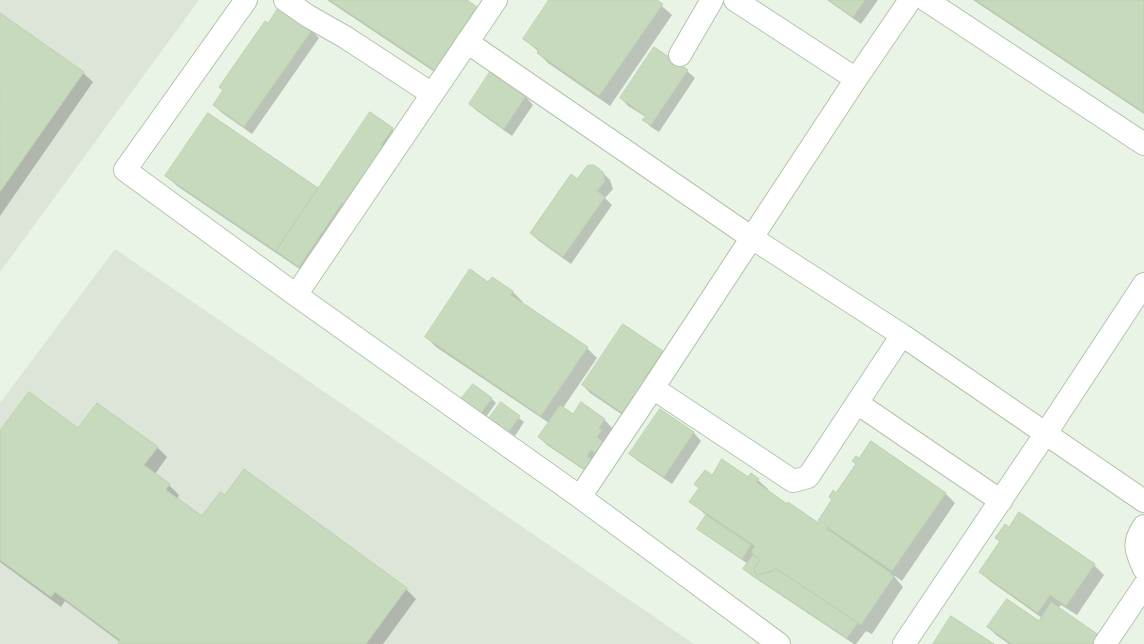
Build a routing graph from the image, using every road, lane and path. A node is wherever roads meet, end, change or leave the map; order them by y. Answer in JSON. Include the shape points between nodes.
{"nodes":[{"id":1,"x":246,"y":0,"type":"edge"},
{"id":2,"x":285,"y":0,"type":"edge"},
{"id":3,"x":496,"y":0,"type":"edge"},
{"id":4,"x":712,"y":0,"type":"edge"},
{"id":5,"x":735,"y":0,"type":"edge"},
{"id":6,"x":910,"y":0,"type":"edge"},
{"id":7,"x":926,"y":0,"type":"edge"},
{"id":8,"x":467,"y":42,"type":"junction"},
{"id":9,"x":680,"y":55,"type":"dead end"},
{"id":10,"x":856,"y":79,"type":"junction"},
{"id":11,"x":432,"y":94,"type":"junction"},
{"id":12,"x":1144,"y":144,"type":"edge"},
{"id":13,"x":752,"y":238,"type":"junction"},
{"id":14,"x":1144,"y":284,"type":"edge"},
{"id":15,"x":296,"y":295,"type":"junction"},
{"id":16,"x":902,"y":335,"type":"junction"},
{"id":17,"x":653,"y":388,"type":"junction"},
{"id":18,"x":857,"y":403,"type":"junction"},
{"id":19,"x":1046,"y":433,"type":"junction"},
{"id":20,"x":580,"y":496,"type":"junction"},
{"id":21,"x":1001,"y":501,"type":"junction"},
{"id":22,"x":1144,"y":501,"type":"edge"},
{"id":23,"x":1144,"y":526,"type":"edge"},
{"id":24,"x":1144,"y":569,"type":"edge"},
{"id":25,"x":1144,"y":586,"type":"edge"},
{"id":26,"x":779,"y":644,"type":"edge"},
{"id":27,"x":904,"y":644,"type":"edge"},
{"id":28,"x":1104,"y":644,"type":"edge"}],
"edges":[{"from":1,"to":15,"type":"lane","via":[[125,170]]},
{"from":2,"to":11,"type":"lane"},
{"from":3,"to":8,"type":"lane"},
{"from":4,"to":9,"type":"lane"},
{"from":5,"to":10,"type":"lane"},
{"from":6,"to":10,"type":"lane"},
{"from":7,"to":12,"type":"lane"},
{"from":8,"to":11,"type":"lane"},
{"from":8,"to":13,"type":"lane"},
{"from":10,"to":13,"type":"lane"},
{"from":11,"to":15,"type":"lane"},
{"from":13,"to":16,"type":"lane"},
{"from":13,"to":17,"type":"lane"},
{"from":14,"to":19,"type":"lane"},
{"from":15,"to":20,"type":"lane"},
{"from":16,"to":18,"type":"lane"},
{"from":16,"to":19,"type":"lane"},
{"from":17,"to":18,"type":"lane","via":[[792,481],[808,477]]},
{"from":17,"to":20,"type":"lane"},
{"from":18,"to":21,"type":"lane"},
{"from":19,"to":21,"type":"lane"},
{"from":19,"to":22,"type":"lane"},
{"from":20,"to":26,"type":"lane"},
{"from":21,"to":27,"type":"lane"},
{"from":23,"to":24,"type":"lane","via":[[1138,535],[1136,549]]},
{"from":25,"to":28,"type":"lane"}]}
